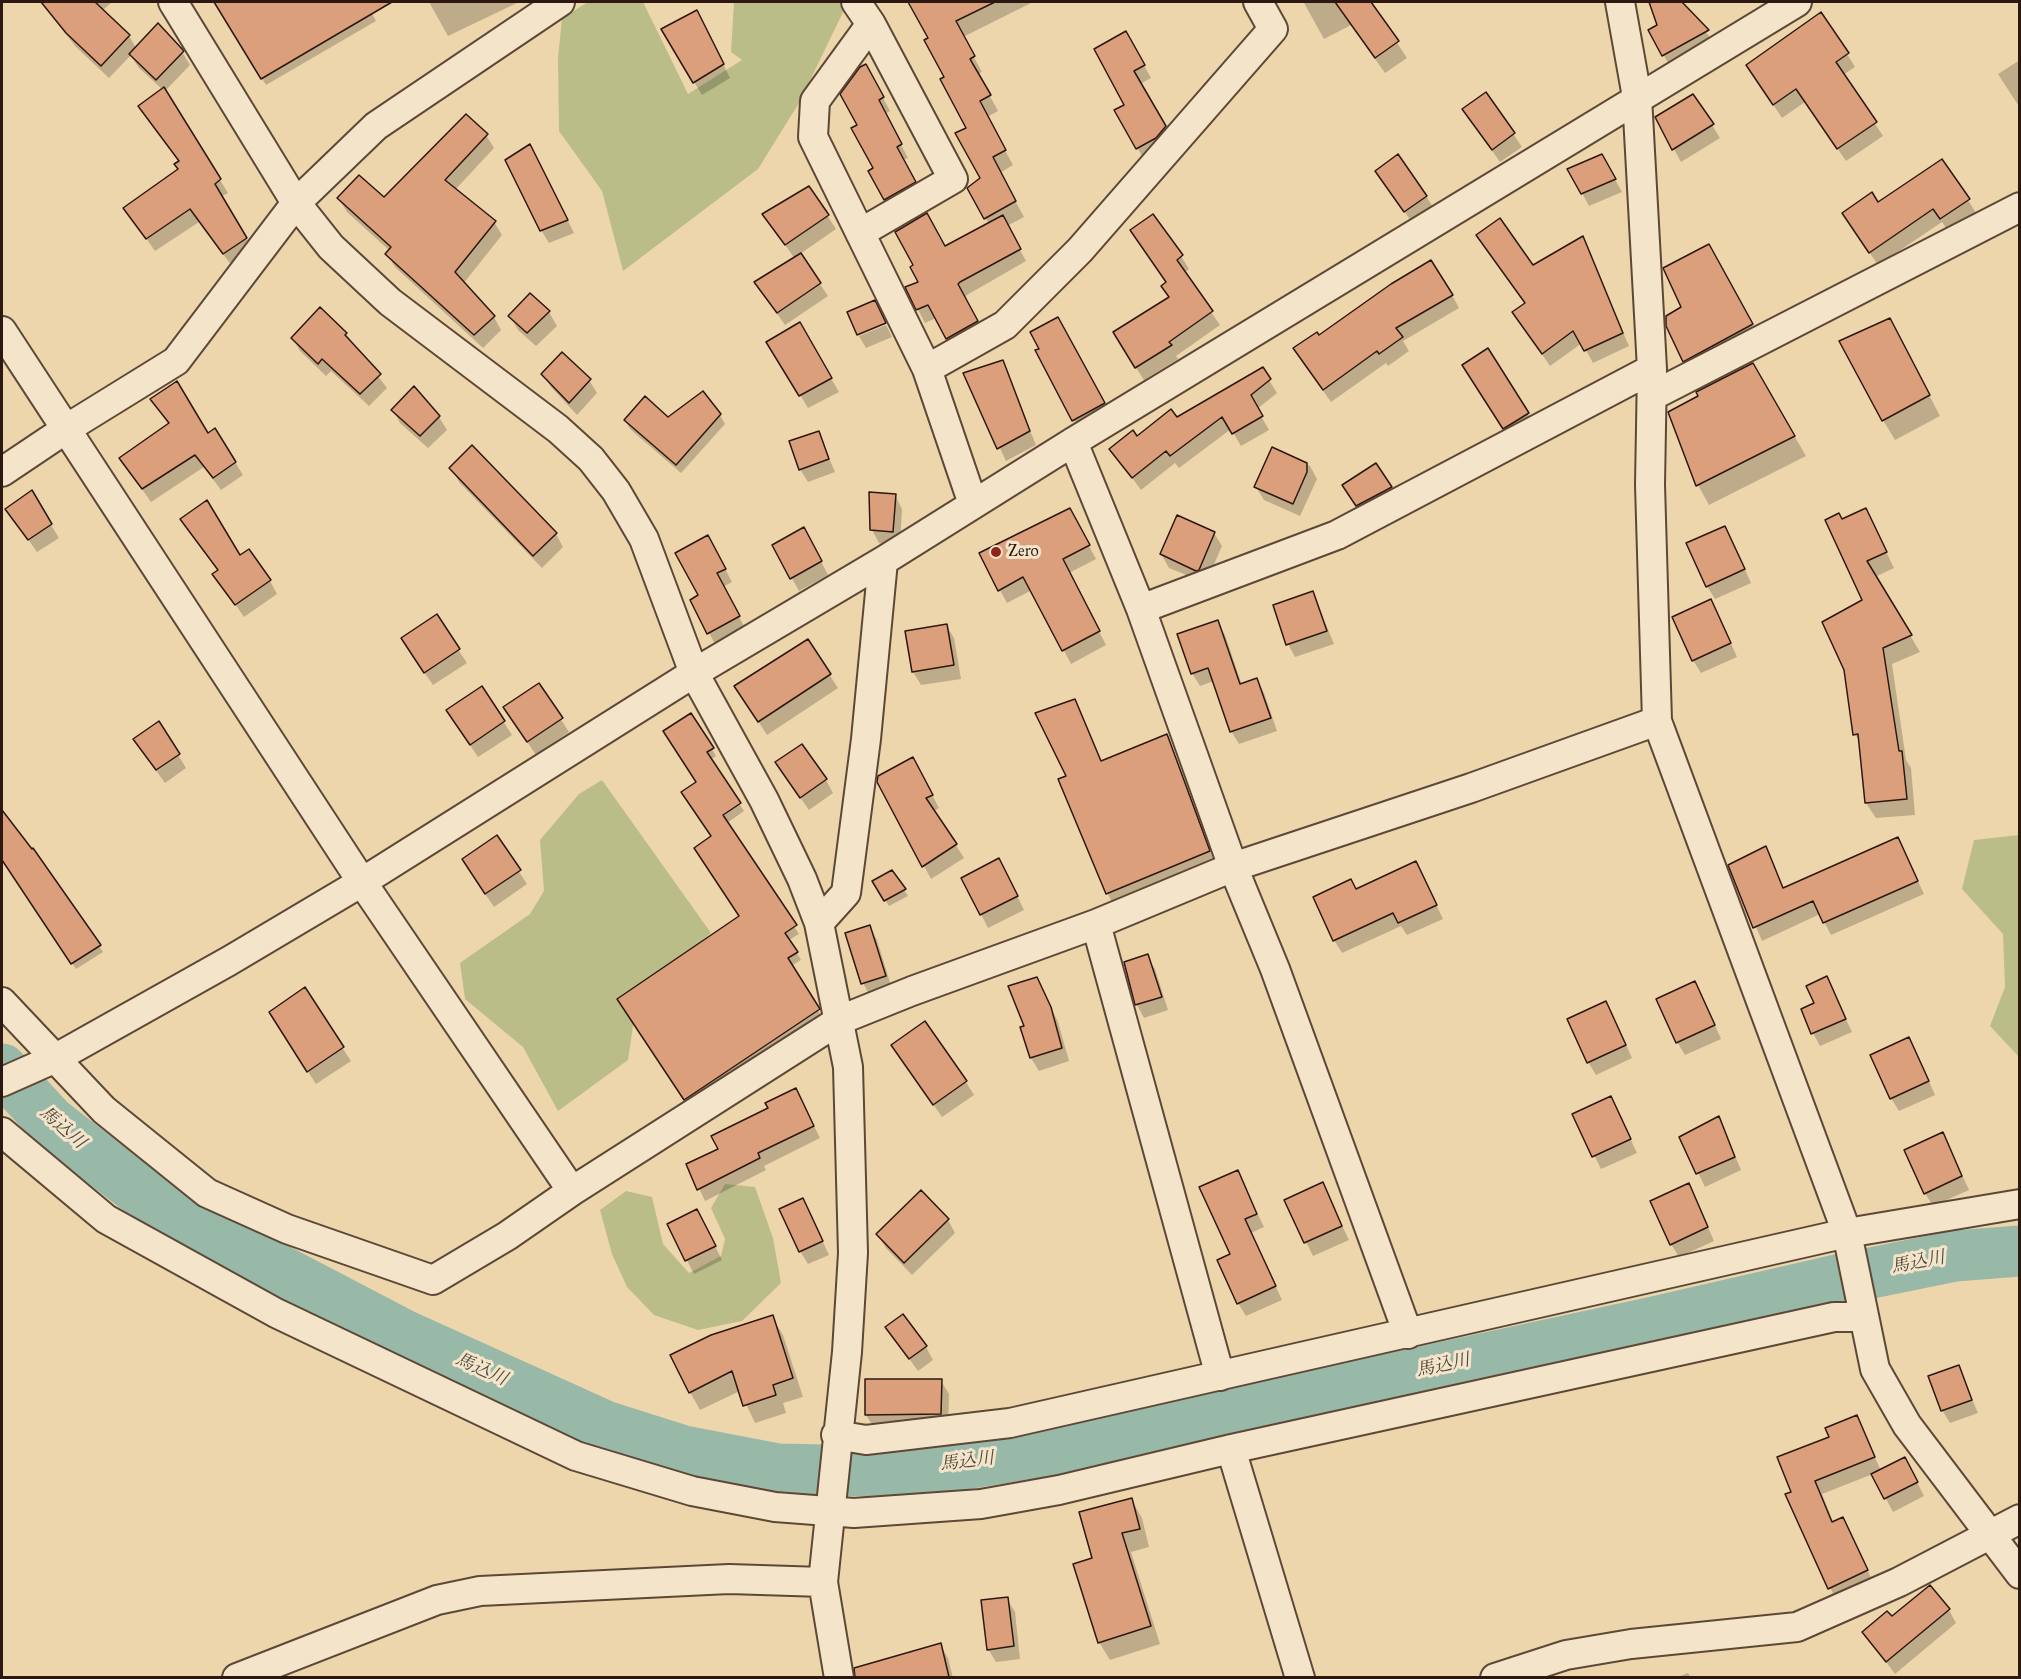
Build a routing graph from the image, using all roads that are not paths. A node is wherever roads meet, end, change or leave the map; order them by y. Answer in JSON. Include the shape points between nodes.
{"nodes":[{"id":1,"x":173,"y":2,"type":"edge"},
{"id":2,"x":560,"y":2,"type":"edge"},
{"id":3,"x":1258,"y":2,"type":"edge"},
{"id":4,"x":1620,"y":2,"type":"edge"},
{"id":5,"x":1797,"y":2,"type":"edge"},
{"id":6,"x":863,"y":13,"type":"edge"},
{"id":7,"x":1637,"y":97,"type":"junction"},
{"id":8,"x":296,"y":204,"type":"junction"},
{"id":9,"x":2019,"y":207,"type":"edge"},
{"id":10,"x":860,"y":232,"type":"junction"},
{"id":11,"x":2,"y":331,"type":"edge"},
{"id":12,"x":927,"y":369,"type":"junction"},
{"id":13,"x":1652,"y":382,"type":"junction"},
{"id":14,"x":66,"y":429,"type":"junction"},
{"id":15,"x":1073,"y":442,"type":"junction"},
{"id":16,"x":2,"y":472,"type":"edge"},
{"id":17,"x":973,"y":504,"type":"junction"},
{"id":18,"x":884,"y":561,"type":"junction"},
{"id":19,"x":1141,"y":609,"type":"junction"},
{"id":20,"x":694,"y":673,"type":"junction"},
{"id":21,"x":1657,"y":721,"type":"junction"},
{"id":22,"x":1233,"y":867,"type":"junction"},
{"id":23,"x":362,"y":882,"type":"junction"},
{"id":24,"x":819,"y":923,"type":"junction"},
{"id":25,"x":1096,"y":924,"type":"junction"},
{"id":26,"x":2,"y":1002,"type":"edge"},
{"id":27,"x":840,"y":1020,"type":"junction"},
{"id":28,"x":50,"y":1060,"type":"junction"},
{"id":29,"x":2,"y":1082,"type":"edge"},
{"id":30,"x":2,"y":1132,"type":"edge"},
{"id":31,"x":572,"y":1191,"type":"junction"},
{"id":32,"x":2019,"y":1204,"type":"edge"},
{"id":33,"x":1847,"y":1233,"type":"junction"},
{"id":34,"x":1862,"y":1313,"type":"junction"},
{"id":35,"x":1408,"y":1334,"type":"junction"},
{"id":36,"x":1220,"y":1376,"type":"junction"},
{"id":37,"x":836,"y":1435,"type":"junction"},
{"id":38,"x":1231,"y":1449,"type":"junction"},
{"id":39,"x":829,"y":1506,"type":"junction"},
{"id":40,"x":2019,"y":1519,"type":"edge"},
{"id":41,"x":1989,"y":1535,"type":"junction"},
{"id":42,"x":2019,"y":1574,"type":"edge"},
{"id":43,"x":823,"y":1582,"type":"junction"},
{"id":44,"x":237,"y":1677,"type":"edge"},
{"id":45,"x":839,"y":1677,"type":"edge"},
{"id":46,"x":1300,"y":1677,"type":"edge"},
{"id":47,"x":1495,"y":1677,"type":"edge"}],
"edges":[{"from":1,"to":8,"type":"street"},
{"from":2,"to":8,"type":"street","via":[[376,126]]},
{"from":3,"to":12,"type":"street","via":[[1274,29],[1080,250],[1005,325]]},
{"from":4,"to":7,"type":"street"},
{"from":5,"to":7,"type":"street"},
{"from":6,"to":10,"type":"street","via":[[815,101],[813,137]]},
{"from":6,"to":10,"type":"street","via":[[953,179]]},
{"from":7,"to":13,"type":"street"},
{"from":7,"to":15,"type":"street"},
{"from":8,"to":14,"type":"street","via":[[176,361]]},
{"from":8,"to":20,"type":"street","via":[[331,247],[390,302],[558,429],[591,459],[616,491],[644,539]]},
{"from":9,"to":13,"type":"street"},
{"from":10,"to":12,"type":"street"},
{"from":11,"to":14,"type":"street"},
{"from":12,"to":17,"type":"street"},
{"from":13,"to":19,"type":"street","via":[[1337,535]]},
{"from":13,"to":21,"type":"street","via":[[1650,485]]},
{"from":14,"to":16,"type":"street"},
{"from":14,"to":23,"type":"street"},
{"from":15,"to":17,"type":"street"},
{"from":15,"to":19,"type":"street"},
{"from":17,"to":18,"type":"street"},
{"from":18,"to":20,"type":"street"},
{"from":18,"to":24,"type":"street","via":[[846,893]]},
{"from":19,"to":22,"type":"street"},
{"from":20,"to":23,"type":"street"},
{"from":20,"to":24,"type":"street","via":[[764,800]]},
{"from":21,"to":22,"type":"street"},
{"from":21,"to":33,"type":"street"},
{"from":22,"to":25,"type":"street"},
{"from":22,"to":35,"type":"street","via":[[1275,969]]},
{"from":23,"to":28,"type":"street","via":[[229,962]]},
{"from":23,"to":31,"type":"street"},
{"from":24,"to":27,"type":"street"},
{"from":25,"to":27,"type":"street"},
{"from":25,"to":36,"type":"street"},
{"from":26,"to":28,"type":"street"},
{"from":27,"to":31,"type":"street"},
{"from":27,"to":37,"type":"street","via":[[848,1067],[853,1253],[847,1352]]},
{"from":28,"to":29,"type":"street"},
{"from":28,"to":31,"type":"street","via":[[207,1193],[287,1229],[433,1280]]},
{"from":30,"to":39,"type":"street","via":[[106,1219],[276,1313],[576,1456],[692,1491],[775,1507]]},
{"from":32,"to":33,"type":"street"},
{"from":33,"to":34,"type":"street"},
{"from":33,"to":35,"type":"street"},
{"from":34,"to":38,"type":"street"},
{"from":34,"to":41,"type":"street","via":[[1875,1369],[1907,1425]]},
{"from":35,"to":36,"type":"street"},
{"from":36,"to":37,"type":"street","via":[[1010,1422],[866,1440]]},
{"from":37,"to":39,"type":"street"},
{"from":38,"to":39,"type":"street","via":[[1059,1490],[981,1504],[902,1511]]},
{"from":38,"to":46,"type":"street"},
{"from":39,"to":43,"type":"street"},
{"from":40,"to":41,"type":"street"},
{"from":41,"to":42,"type":"street"},
{"from":41,"to":47,"type":"street","via":[[1899,1582],[1797,1627],[1631,1644],[1577,1653]]},
{"from":43,"to":44,"type":"street","via":[[729,1579],[480,1591],[437,1600]]},
{"from":43,"to":45,"type":"street"}]}
